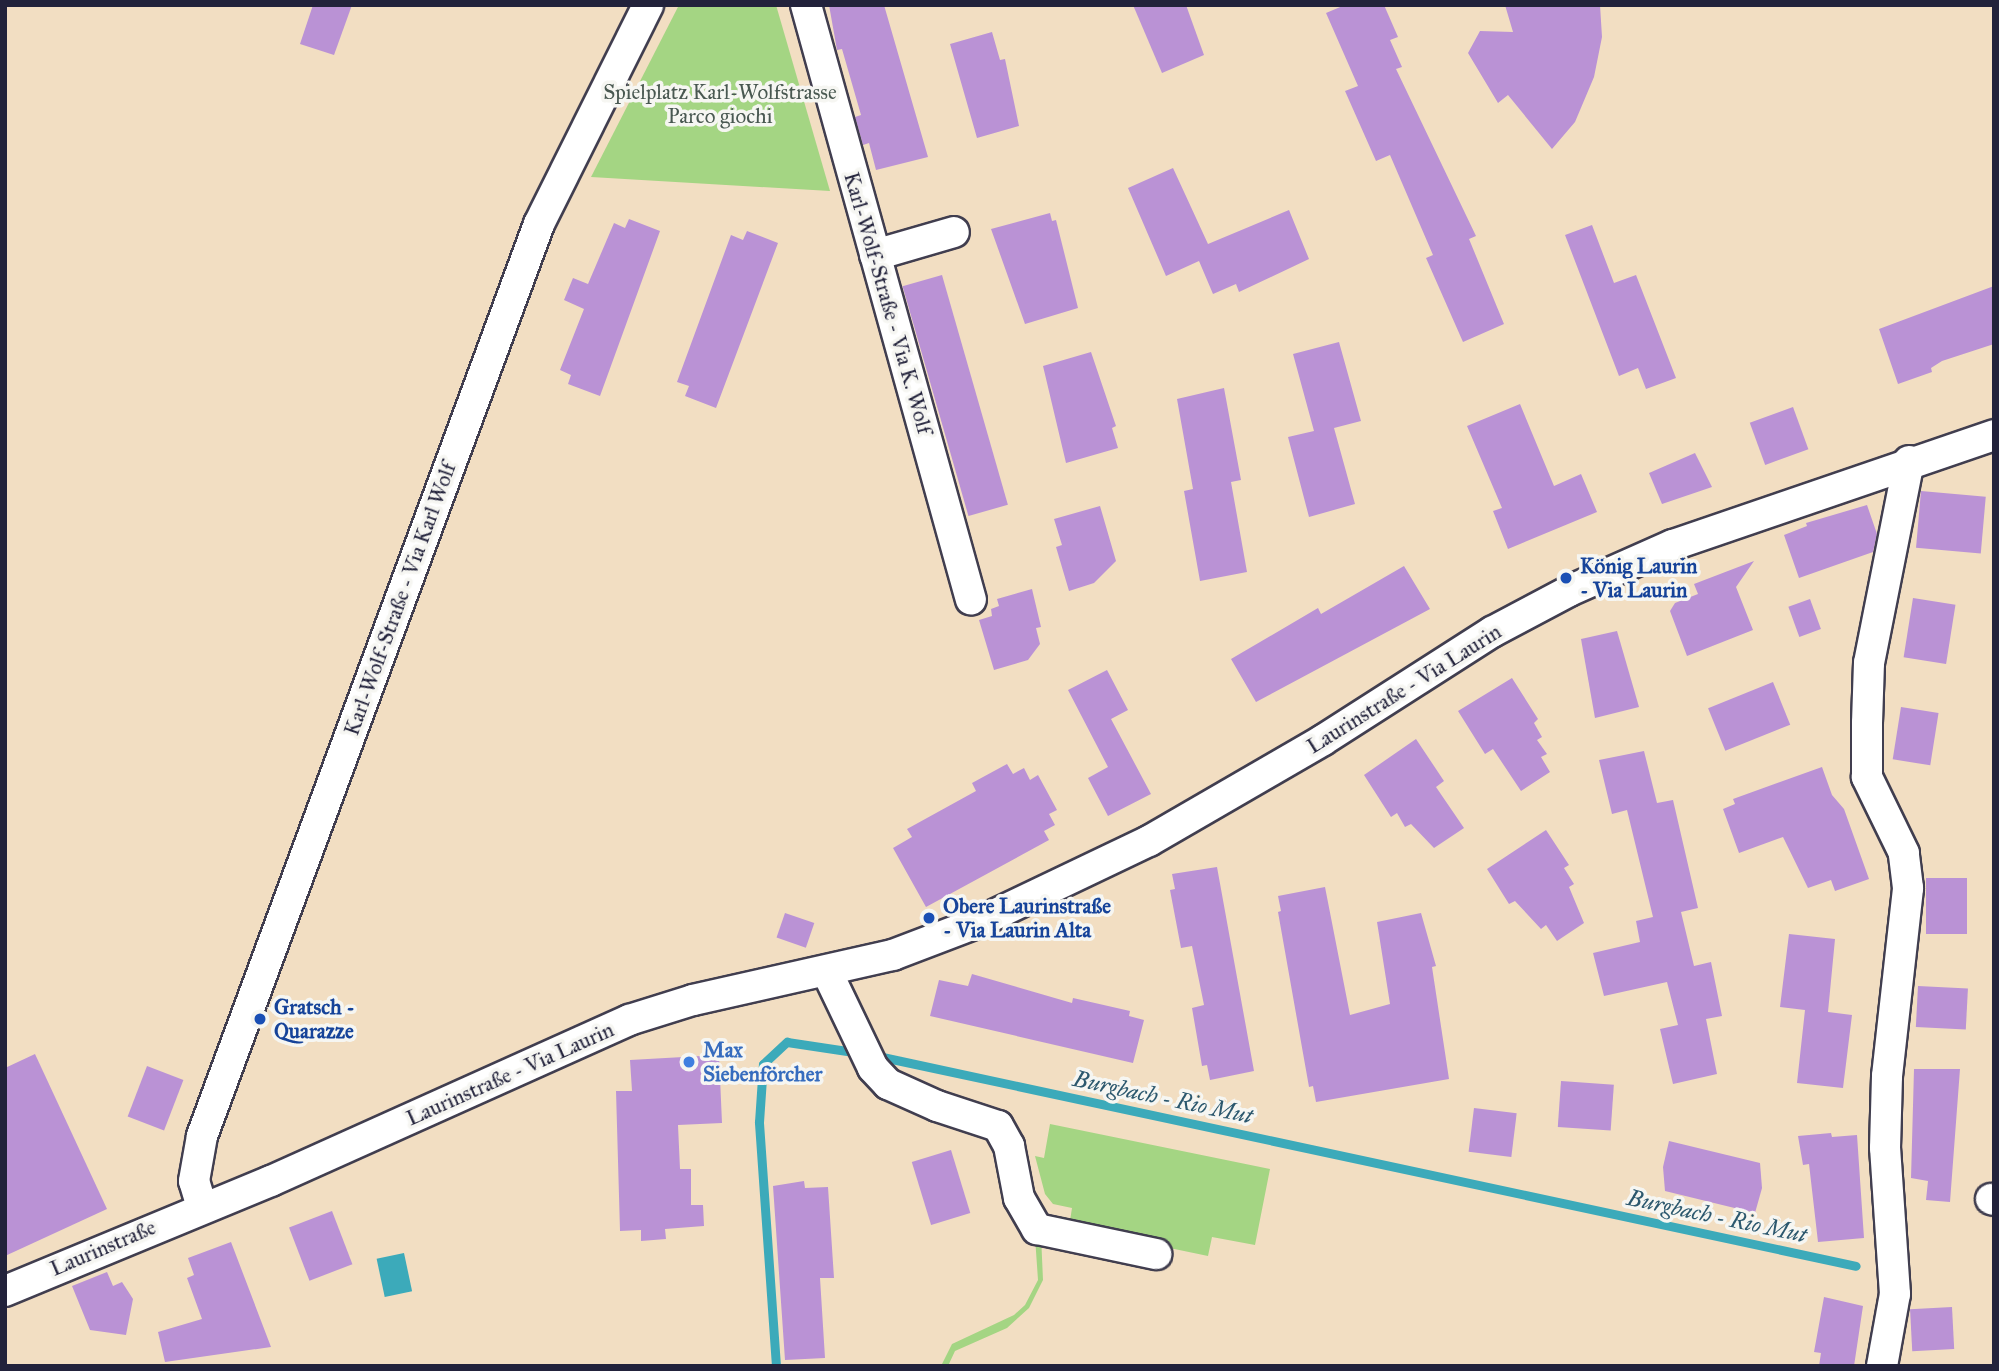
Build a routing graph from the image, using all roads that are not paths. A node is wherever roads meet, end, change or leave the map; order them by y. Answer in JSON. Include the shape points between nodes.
{"nodes":[{"id":1,"x":648,"y":5,"type":"edge"},
{"id":2,"x":806,"y":5,"type":"edge"},
{"id":3,"x":954,"y":232,"type":"dead end"},
{"id":4,"x":875,"y":256,"type":"junction"},
{"id":5,"x":1994,"y":435,"type":"edge"},
{"id":6,"x":1909,"y":461,"type":"junction"},
{"id":7,"x":971,"y":600,"type":"dead end"},
{"id":8,"x":828,"y":972,"type":"junction"},
{"id":9,"x":202,"y":1207,"type":"junction"},
{"id":10,"x":1156,"y":1254,"type":"dead end"},
{"id":11,"x":5,"y":1291,"type":"edge"},
{"id":12,"x":1882,"y":1366,"type":"edge"}],
"edges":[{"from":1,"to":9,"type":"street","name":"Karl-Wolf-Straße - Via Karl Wolf","via":[[589,115],[529,250],[202,1136],[194,1181]]},
{"from":2,"to":4,"type":"street","name":"Karl-Wolf-Straße - Via K. Wolf"},
{"from":3,"to":4,"type":"street"},
{"from":4,"to":7,"type":"street","name":"Karl-Wolf-Straße - Via K. Wolf"},
{"from":5,"to":6,"type":"street","name":"Laurinstraße - Via Laurin"},
{"from":6,"to":8,"type":"street","name":"Laurinstraße - Via Laurin","via":[[1673,545],[1569,591],[1492,632],[1323,740],[1149,841],[936,940]]},
{"from":6,"to":12,"type":"street","via":[[1869,663],[1867,723],[1867,777],[1904,853],[1908,888],[1887,1076],[1885,1148],[1895,1294]]},
{"from":8,"to":9,"type":"street","name":"Laurinstraße - Via Laurin","via":[[692,1000],[629,1020],[271,1181]]},
{"from":8,"to":10,"type":"street","via":[[873,1068],[888,1084],[998,1126],[1009,1146],[1018,1198],[1037,1229]]},
{"from":9,"to":11,"type":"street","name":"Laurinstraße"}]}
